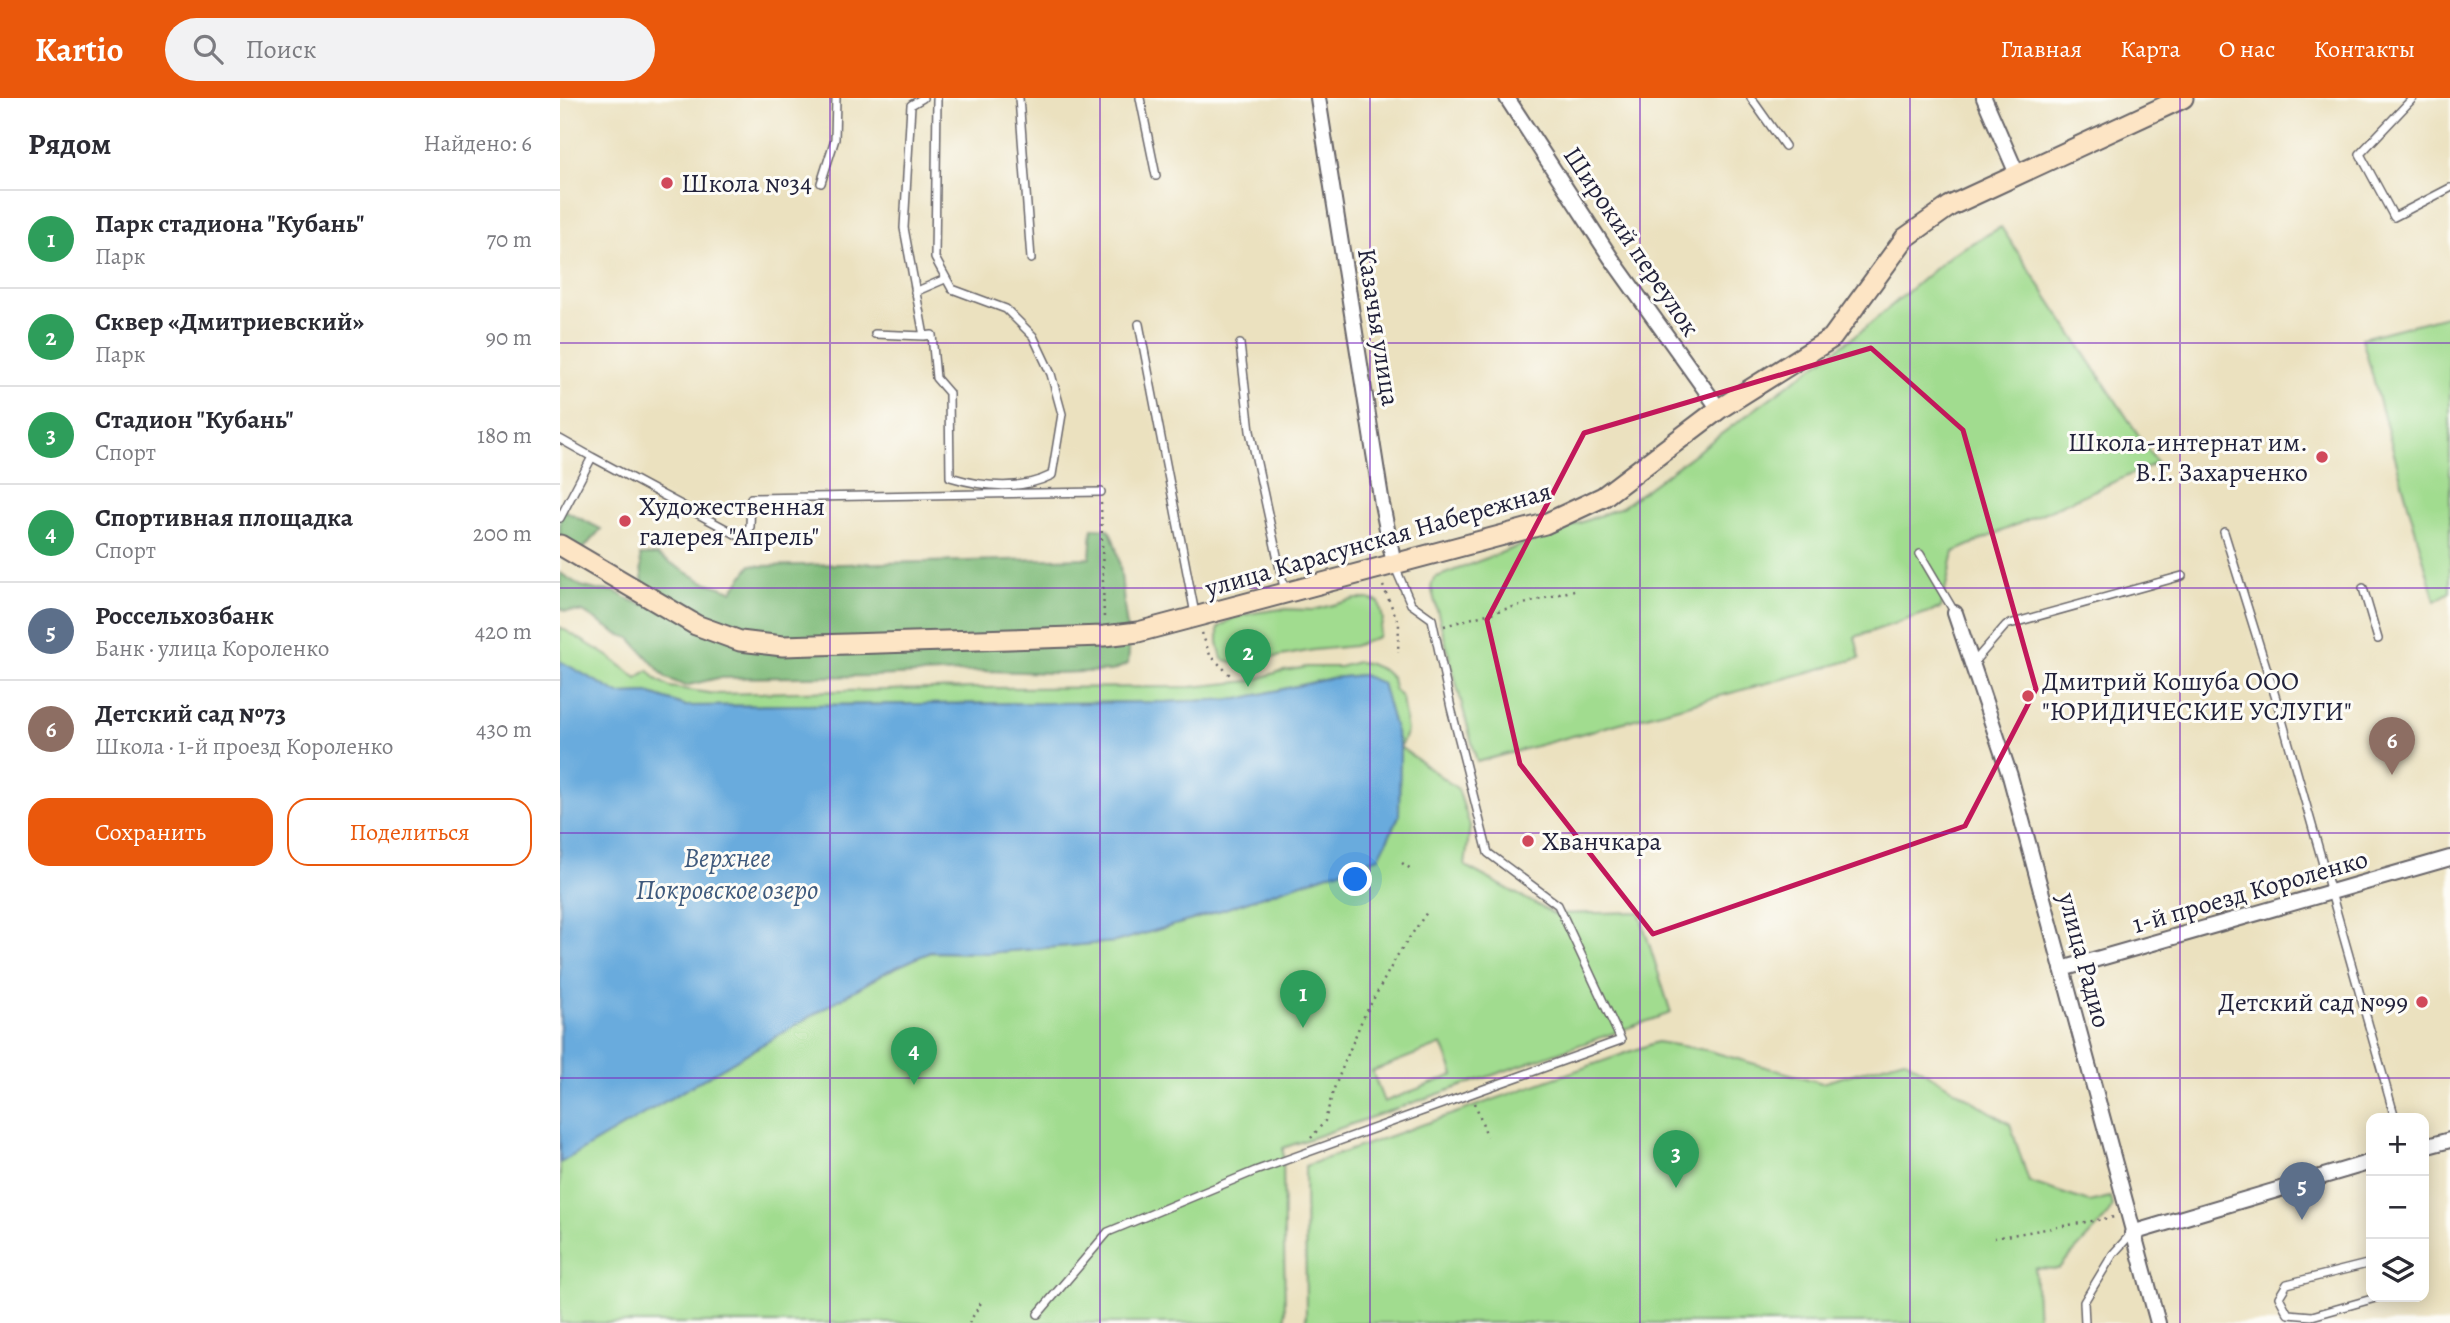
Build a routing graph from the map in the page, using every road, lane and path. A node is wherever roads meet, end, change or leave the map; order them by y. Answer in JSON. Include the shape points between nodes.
{"nodes":[{"id":1,"x":836,"y":98,"type":"edge"},
{"id":2,"x":923,"y":98,"type":"edge"},
{"id":3,"x":937,"y":98,"type":"edge"},
{"id":4,"x":1019,"y":98,"type":"edge"},
{"id":5,"x":1140,"y":98,"type":"edge"},
{"id":6,"x":1318,"y":98,"type":"edge"},
{"id":7,"x":1507,"y":98,"type":"edge"},
{"id":8,"x":1751,"y":98,"type":"edge"},
{"id":9,"x":1984,"y":98,"type":"edge"},
{"id":10,"x":2183,"y":98,"type":"edge"},
{"id":11,"x":2413,"y":98,"type":"edge"},
{"id":12,"x":1786,"y":146,"type":"dead end"},
{"id":13,"x":2017,"y":174,"type":"junction"},
{"id":14,"x":1156,"y":176,"type":"dead end"},
{"id":15,"x":821,"y":183,"type":"dead end"},
{"id":16,"x":2450,"y":188,"type":"edge"},
{"id":17,"x":1031,"y":259,"type":"dead end"},
{"id":18,"x":946,"y":279,"type":"junction"},
{"id":19,"x":915,"y":292,"type":"junction"},
{"id":20,"x":1139,"y":324,"type":"dead end"},
{"id":21,"x":875,"y":334,"type":"dead end"},
{"id":22,"x":924,"y":336,"type":"junction"},
{"id":23,"x":1240,"y":344,"type":"dead end"},
{"id":24,"x":1720,"y":409,"type":"junction"},
{"id":25,"x":560,"y":439,"type":"edge"},
{"id":26,"x":592,"y":457,"type":"junction"},
{"id":27,"x":1101,"y":492,"type":"joint"},
{"id":28,"x":560,"y":518,"type":"edge"},
{"id":29,"x":2224,"y":532,"type":"dead end"},
{"id":30,"x":560,"y":545,"type":"edge"},
{"id":31,"x":1920,"y":554,"type":"dead end"},
{"id":32,"x":1385,"y":566,"type":"junction"},
{"id":33,"x":2182,"y":576,"type":"dead end"},
{"id":34,"x":2363,"y":588,"type":"dead end"},
{"id":35,"x":1578,"y":589,"type":"dead end"},
{"id":36,"x":1286,"y":593,"type":"junction"},
{"id":37,"x":1955,"y":613,"type":"joint"},
{"id":38,"x":1196,"y":618,"type":"junction"},
{"id":39,"x":1434,"y":629,"type":"junction"},
{"id":40,"x":1104,"y":636,"type":"junction"},
{"id":41,"x":2378,"y":639,"type":"dead end"},
{"id":42,"x":1398,"y":653,"type":"dead end"},
{"id":43,"x":1973,"y":664,"type":"junction"},
{"id":44,"x":1231,"y":676,"type":"dead end"},
{"id":45,"x":2450,"y":858,"type":"edge"},
{"id":46,"x":1402,"y":863,"type":"dead end"},
{"id":47,"x":1411,"y":869,"type":"dead end"},
{"id":48,"x":2332,"y":894,"type":"junction"},
{"id":49,"x":1427,"y":912,"type":"dead end"},
{"id":50,"x":2062,"y":969,"type":"junction"},
{"id":51,"x":1472,"y":1093,"type":"junction"},
{"id":52,"x":2394,"y":1113,"type":"edge"},
{"id":53,"x":1487,"y":1136,"type":"dead end"},
{"id":54,"x":2450,"y":1140,"type":"edge"},
{"id":55,"x":2429,"y":1146,"type":"edge"},
{"id":56,"x":1297,"y":1156,"type":"junction"},
{"id":57,"x":2366,"y":1163,"type":"edge"},
{"id":58,"x":2127,"y":1214,"type":"junction"},
{"id":59,"x":2133,"y":1233,"type":"junction"},
{"id":60,"x":1994,"y":1237,"type":"dead end"},
{"id":61,"x":2366,"y":1264,"type":"edge"},
{"id":62,"x":982,"y":1301,"type":"dead end"},
{"id":63,"x":2366,"y":1301,"type":"edge"},
{"id":64,"x":1038,"y":1314,"type":"dead end"},
{"id":65,"x":969,"y":1323,"type":"edge"},
{"id":66,"x":2085,"y":1323,"type":"edge"},
{"id":67,"x":2158,"y":1323,"type":"edge"}],
"edges":[{"from":1,"to":15,"type":"lane","via":[[835,139]]},
{"from":2,"to":19,"type":"lane","via":[[911,105],[904,228]]},
{"from":3,"to":18,"type":"lane","via":[[935,258]]},
{"from":4,"to":17,"type":"lane"},
{"from":5,"to":14,"type":"lane"},
{"from":6,"to":32,"type":"street","name":"Казачья улица","via":[[1382,504]]},
{"from":7,"to":24,"type":"street","name":"Широкий переулок","via":[[1611,258]]},
{"from":8,"to":12,"type":"lane"},
{"from":9,"to":13,"type":"street"},
{"from":10,"to":13,"type":"street","name":"улица Карасунская Набережная"},
{"from":11,"to":16,"type":"lane","via":[[2360,154],[2394,217]]},
{"from":13,"to":24,"type":"street","name":"улица Карасунская Набережная","via":[[1950,206],[1906,238],[1832,338]]},
{"from":18,"to":19,"type":"lane"},
{"from":18,"to":22,"type":"lane","via":[[951,289],[1006,309],[1033,336],[1051,374],[1062,414],[1052,475],[1035,484],[979,486],[950,477],[949,393],[936,378],[932,335]]},
{"from":19,"to":22,"type":"lane"},
{"from":20,"to":38,"type":"lane"},
{"from":21,"to":22,"type":"lane"},
{"from":23,"to":36,"type":"lane","via":[[1250,431]]},
{"from":24,"to":32,"type":"street","name":"улица Карасунская Набережная","via":[[1603,497],[1545,524]]},
{"from":25,"to":26,"type":"lane"},
{"from":26,"to":27,"type":"lane","via":[[739,536],[750,527],[751,498]]},
{"from":26,"to":28,"type":"lane"},
{"from":27,"to":40,"type":"path"},
{"from":29,"to":48,"type":"lane"},
{"from":30,"to":40,"type":"street","name":"улица Карасунская Набережная","via":[[696,625],[740,641],[783,646]]},
{"from":31,"to":37,"type":"lane"},
{"from":32,"to":36,"type":"street","name":"улица Карасунская Набережная"},
{"from":32,"to":39,"type":"lane","via":[[1411,604],[1432,619]]},
{"from":32,"to":42,"type":"path","via":[[1399,624]]},
{"from":33,"to":43,"type":"lane","via":[[2006,625]]},
{"from":34,"to":41,"type":"lane"},
{"from":35,"to":39,"type":"path"},
{"from":36,"to":38,"type":"street","name":"улица Карасунская Набережная"},
{"from":37,"to":43,"type":"street","name":"улица Радио"},
{"from":38,"to":40,"type":"street","name":"улица Карасунская Набережная"},
{"from":38,"to":44,"type":"path","via":[[1210,655]]},
{"from":39,"to":51,"type":"lane","via":[[1488,853],[1559,905],[1621,1040]]},
{"from":43,"to":50,"type":"street","name":"улица Радио","via":[[2010,776]]},
{"from":45,"to":48,"type":"street","name":"1-й проезд Короленко"},
{"from":46,"to":47,"type":"path"},
{"from":48,"to":50,"type":"street","name":"1-й проезд Короленко"},
{"from":48,"to":52,"type":"lane"},
{"from":49,"to":56,"type":"path","via":[[1362,1020],[1325,1121]]},
{"from":50,"to":58,"type":"street","name":"улица Радио"},
{"from":51,"to":53,"type":"path"},
{"from":51,"to":56,"type":"lane"},
{"from":54,"to":55,"type":"street"},
{"from":56,"to":64,"type":"lane","via":[[1108,1232]]},
{"from":57,"to":59,"type":"street"},
{"from":58,"to":59,"type":"street","name":"улица Радио"},
{"from":58,"to":60,"type":"path"},
{"from":59,"to":66,"type":"lane","via":[[2113,1254],[2084,1302]]},
{"from":59,"to":67,"type":"street","name":"улица Радио"},
{"from":61,"to":63,"type":"lane","via":[[2287,1284],[2279,1297],[2288,1314],[2312,1316]]},
{"from":62,"to":65,"type":"path"}]}
